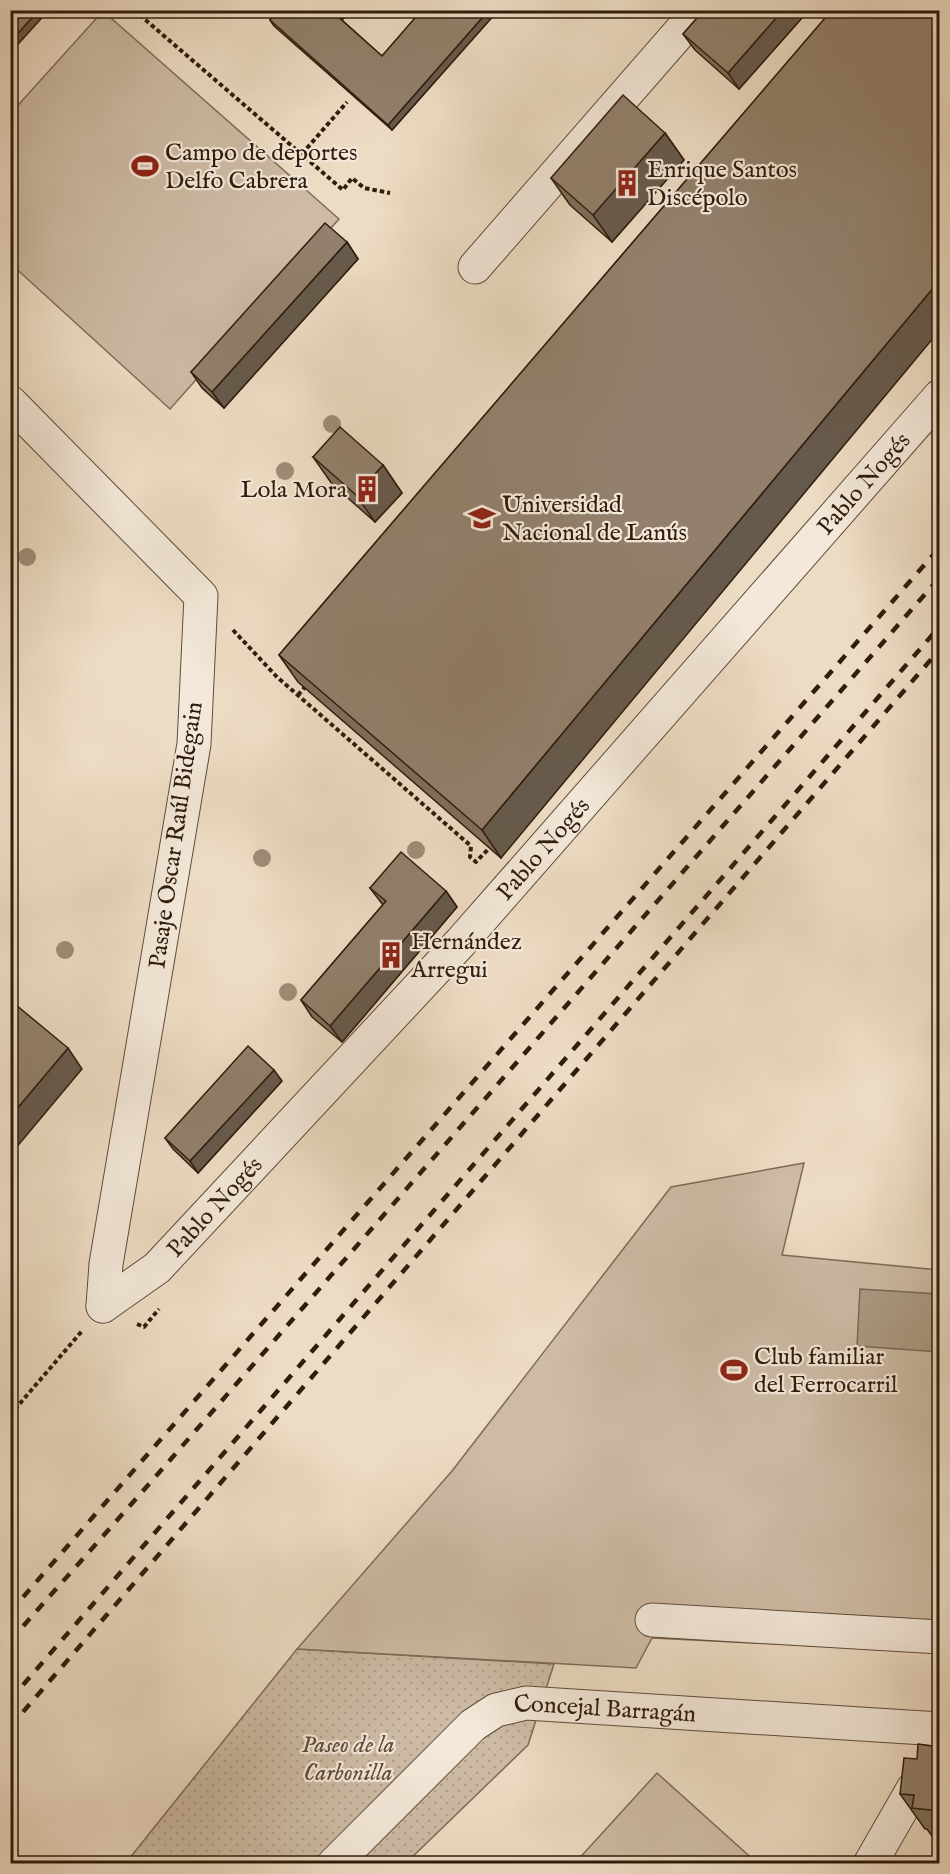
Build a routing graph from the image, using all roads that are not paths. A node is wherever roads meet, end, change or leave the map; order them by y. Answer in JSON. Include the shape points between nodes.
{"nodes":[{"id":1,"x":699,"y":10,"type":"edge"},
{"id":2,"x":475,"y":267,"type":"dead end"},
{"id":3,"x":939,"y":396,"type":"edge"},
{"id":4,"x":10,"y":402,"type":"edge"},
{"id":5,"x":102,"y":1306,"type":"joint"},
{"id":6,"x":652,"y":1620,"type":"dead end"},
{"id":7,"x":939,"y":1637,"type":"edge"},
{"id":8,"x":939,"y":1729,"type":"edge"},
{"id":9,"x":939,"y":1773,"type":"edge"},
{"id":10,"x":334,"y":1863,"type":"edge"},
{"id":11,"x":870,"y":1863,"type":"edge"}],
"edges":[{"from":1,"to":2,"type":"street"},
{"from":3,"to":5,"type":"street","name":"Pablo Nogés","via":[[461,942],[158,1268]]},
{"from":4,"to":5,"type":"street","name":"Pasaje Oscar Raúl Bidegain","via":[[201,596],[194,744]]},
{"from":6,"to":7,"type":"street"},
{"from":8,"to":10,"type":"street","name":"Concejal Barragán","via":[[526,1703],[496,1710],[473,1725]]},
{"from":9,"to":11,"type":"street","via":[[913,1789]]}]}
